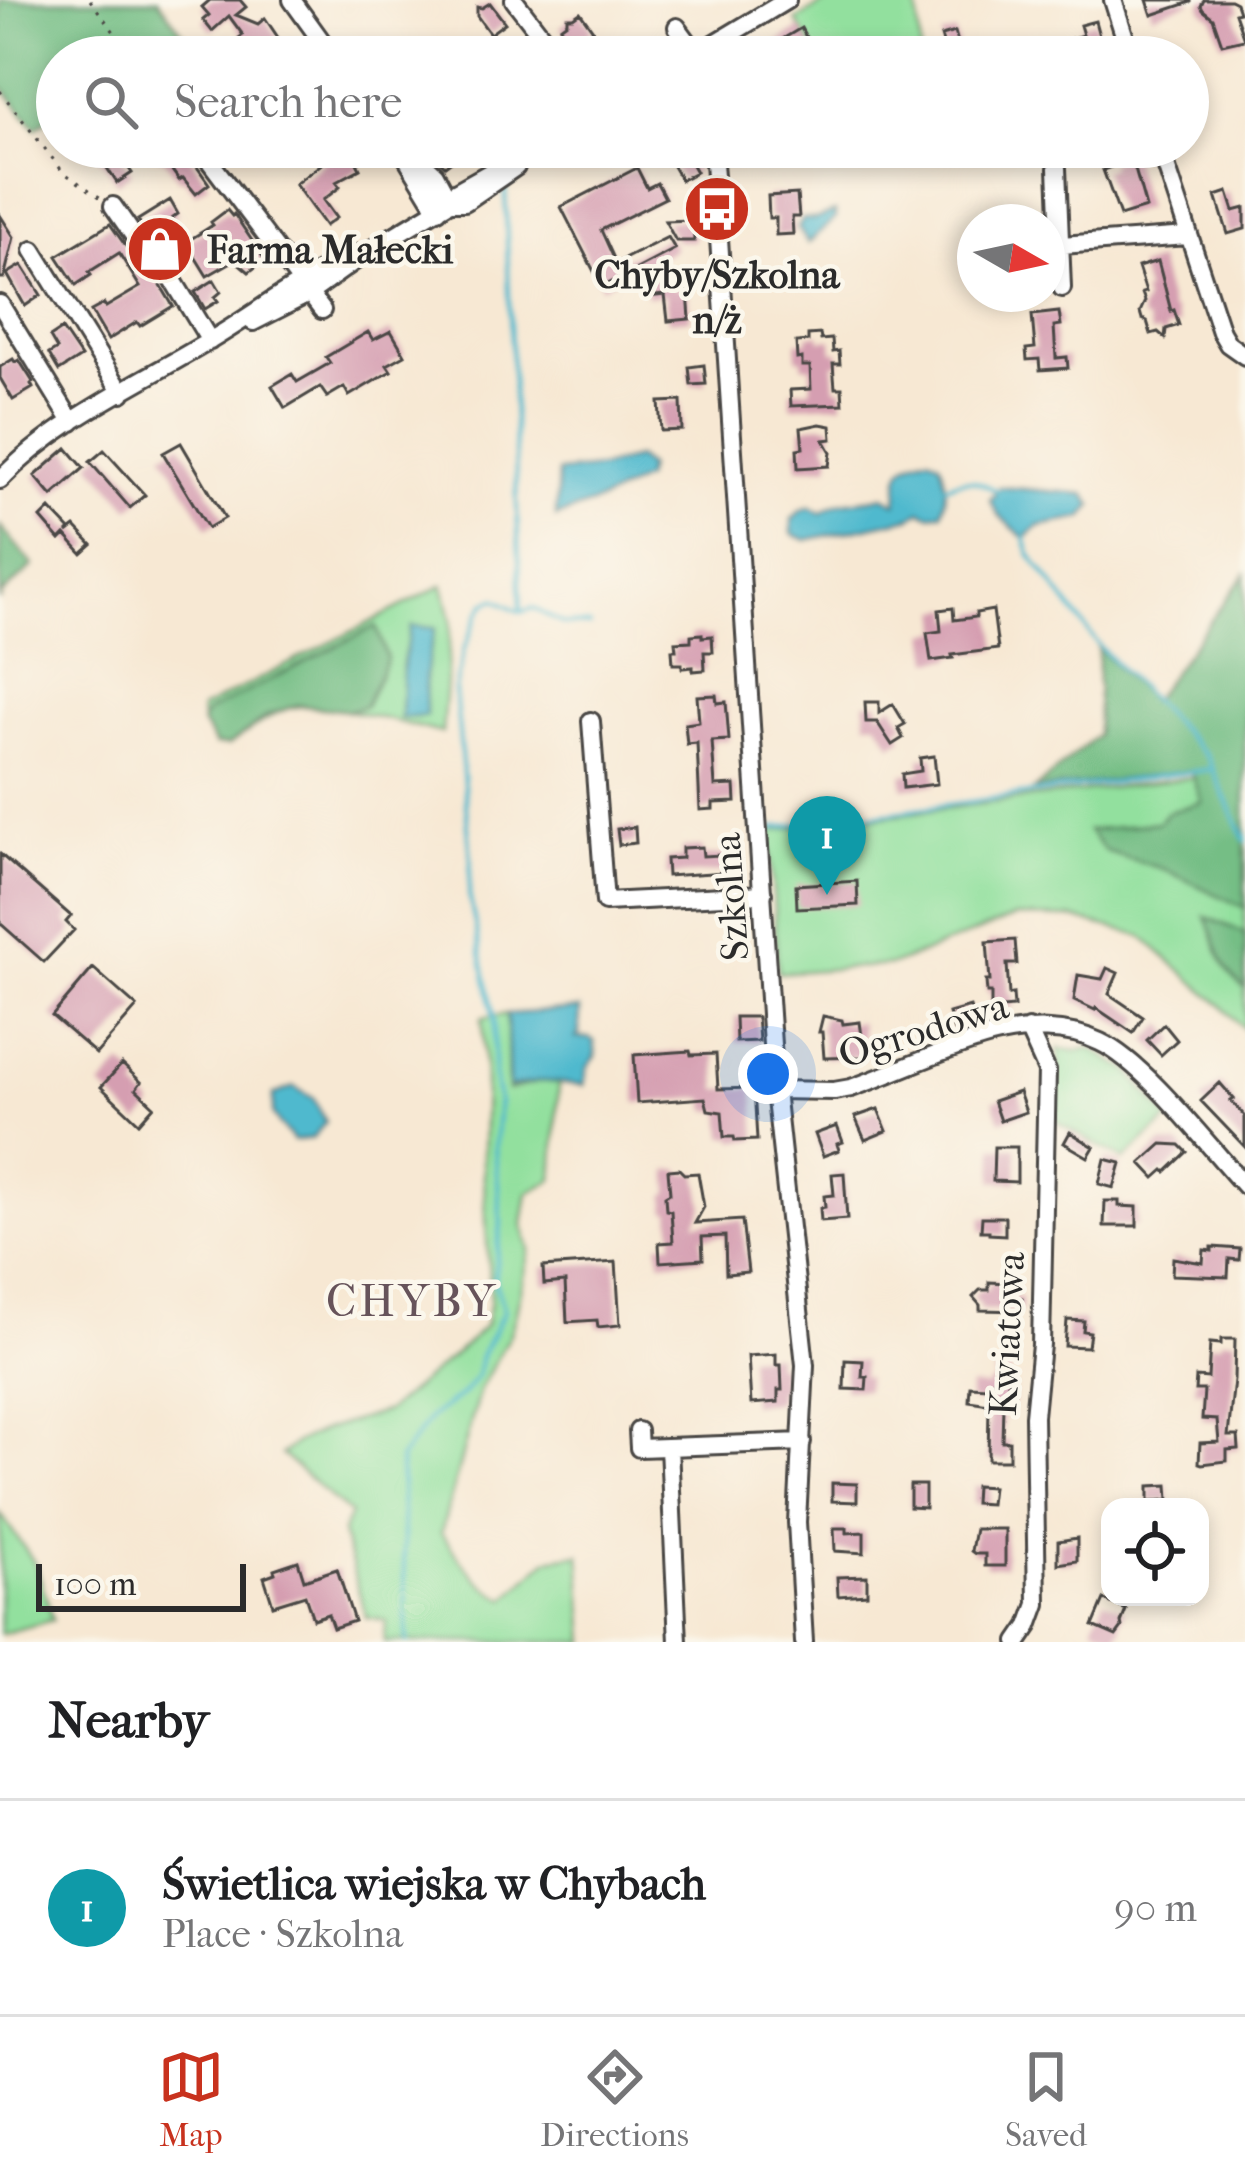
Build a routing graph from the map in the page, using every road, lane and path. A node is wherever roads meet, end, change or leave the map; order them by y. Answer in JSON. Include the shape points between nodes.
{"nodes":[{"id":1,"x":91,"y":0,"type":"edge"},
{"id":2,"x":292,"y":0,"type":"edge"},
{"id":3,"x":514,"y":0,"type":"edge"},
{"id":4,"x":787,"y":0,"type":"edge"},
{"id":5,"x":1113,"y":0,"type":"edge"},
{"id":6,"x":677,"y":27,"type":"dead end"},
{"id":7,"x":118,"y":36,"type":"edge"},
{"id":8,"x":319,"y":36,"type":"edge"},
{"id":9,"x":542,"y":36,"type":"edge"},
{"id":10,"x":683,"y":36,"type":"edge"},
{"id":11,"x":728,"y":36,"type":"edge"},
{"id":12,"x":1124,"y":36,"type":"edge"},
{"id":13,"x":0,"y":91,"type":"edge"},
{"id":14,"x":36,"y":137,"type":"edge"},
{"id":15,"x":60,"y":168,"type":"edge"},
{"id":16,"x":215,"y":168,"type":"edge"},
{"id":17,"x":427,"y":168,"type":"edge"},
{"id":18,"x":515,"y":168,"type":"edge"},
{"id":19,"x":713,"y":168,"type":"edge"},
{"id":20,"x":1057,"y":168,"type":"dead end"},
{"id":21,"x":1167,"y":168,"type":"edge"},
{"id":22,"x":1058,"y":204,"type":"edge"},
{"id":23,"x":113,"y":206,"type":"joint"},
{"id":24,"x":444,"y":206,"type":"junction"},
{"id":25,"x":1188,"y":236,"type":"junction"},
{"id":26,"x":1065,"y":245,"type":"edge"},
{"id":27,"x":33,"y":250,"type":"dead end"},
{"id":28,"x":306,"y":287,"type":"junction"},
{"id":29,"x":0,"y":304,"type":"edge"},
{"id":30,"x":322,"y":310,"type":"dead end"},
{"id":31,"x":1231,"y":338,"type":"edge"},
{"id":32,"x":210,"y":340,"type":"junction"},
{"id":33,"x":1245,"y":356,"type":"edge"},
{"id":34,"x":122,"y":392,"type":"junction"},
{"id":35,"x":72,"y":422,"type":"junction"},
{"id":36,"x":0,"y":480,"type":"edge"},
{"id":37,"x":591,"y":721,"type":"dead end"},
{"id":38,"x":763,"y":894,"type":"junction"},
{"id":39,"x":1028,"y":1030,"type":"junction"},
{"id":40,"x":775,"y":1090,"type":"junction"},
{"id":41,"x":1245,"y":1186,"type":"edge"},
{"id":42,"x":638,"y":1431,"type":"dead end"},
{"id":43,"x":802,"y":1442,"type":"junction"},
{"id":44,"x":670,"y":1447,"type":"junction"},
{"id":45,"x":679,"y":1642,"type":"edge"},
{"id":46,"x":804,"y":1642,"type":"edge"},
{"id":47,"x":1018,"y":1642,"type":"edge"}],
"edges":[{"from":1,"to":7,"type":"path"},
{"from":2,"to":8,"type":"street"},
{"from":3,"to":9,"type":"street"},
{"from":4,"to":11,"type":"street"},
{"from":5,"to":12,"type":"street"},
{"from":6,"to":10,"type":"street"},
{"from":13,"to":14,"type":"path"},
{"from":15,"to":23,"type":"path"},
{"from":16,"to":28,"type":"street"},
{"from":17,"to":24,"type":"street"},
{"from":18,"to":24,"type":"street","via":[[465,202]]},
{"from":19,"to":38,"type":"street","name":"Szkolna"},
{"from":20,"to":22,"type":"street"},
{"from":21,"to":25,"type":"street"},
{"from":23,"to":32,"type":"street","via":[[149,258],[165,267]]},
{"from":24,"to":28,"type":"street","via":[[335,263]]},
{"from":25,"to":26,"type":"street"},
{"from":25,"to":31,"type":"street"},
{"from":27,"to":34,"type":"street"},
{"from":28,"to":30,"type":"street"},
{"from":28,"to":32,"type":"street"},
{"from":29,"to":35,"type":"street"},
{"from":31,"to":33,"type":"street"},
{"from":32,"to":34,"type":"street"},
{"from":34,"to":35,"type":"street"},
{"from":35,"to":36,"type":"street"},
{"from":37,"to":38,"type":"street","via":[[605,902]]},
{"from":38,"to":40,"type":"street","name":"Szkolna"},
{"from":39,"to":40,"type":"street","name":"Ogrodowa","via":[[987,1037],[851,1088]]},
{"from":39,"to":41,"type":"street","name":"Ogrodowa","via":[[1078,1034],[1124,1057]]},
{"from":39,"to":47,"type":"street","name":"Kwiatowa","via":[[1047,1071],[1036,1604]]},
{"from":40,"to":43,"type":"street","name":"Szkolna","via":[[805,1365]]},
{"from":42,"to":44,"type":"street","via":[[639,1448]]},
{"from":43,"to":44,"type":"street"},
{"from":43,"to":46,"type":"street","name":"Szkolna"},
{"from":44,"to":45,"type":"street"}]}
